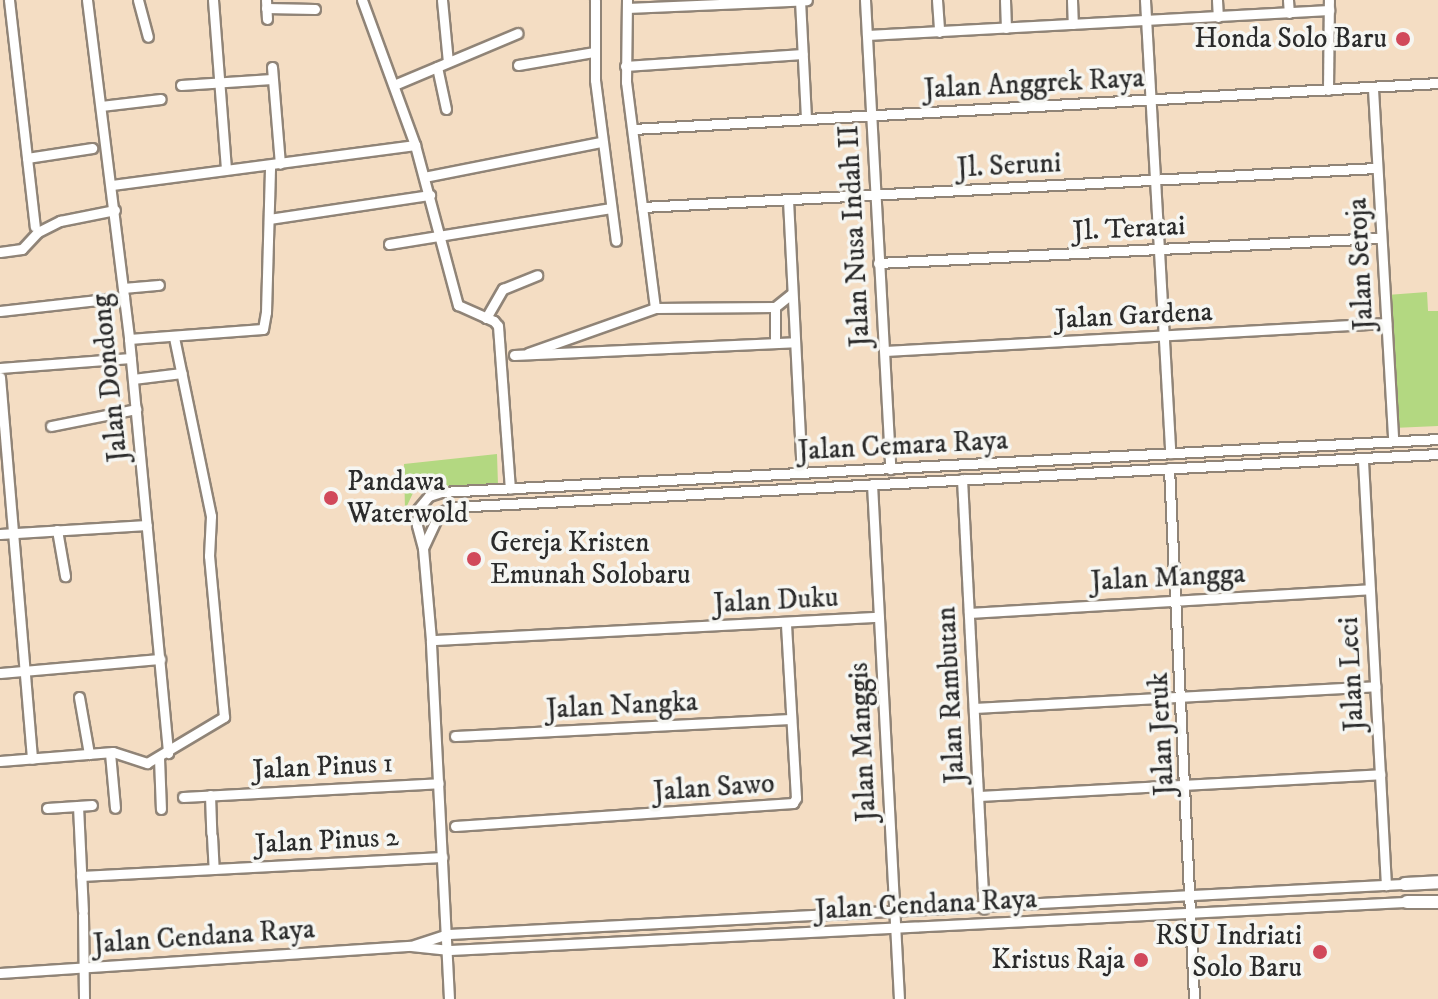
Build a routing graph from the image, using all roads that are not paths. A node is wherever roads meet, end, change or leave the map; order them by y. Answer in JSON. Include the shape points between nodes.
{"nodes":[{"id":1,"x":9,"y":0,"type":"edge"},
{"id":2,"x":87,"y":0,"type":"edge"},
{"id":3,"x":138,"y":0,"type":"edge"},
{"id":4,"x":213,"y":0,"type":"edge"},
{"id":5,"x":362,"y":0,"type":"edge"},
{"id":6,"x":442,"y":0,"type":"edge"},
{"id":7,"x":595,"y":0,"type":"edge"},
{"id":8,"x":800,"y":0,"type":"edge"},
{"id":9,"x":807,"y":0,"type":"edge"},
{"id":10,"x":865,"y":0,"type":"edge"},
{"id":11,"x":937,"y":0,"type":"edge"},
{"id":12,"x":1005,"y":0,"type":"edge"},
{"id":13,"x":1072,"y":0,"type":"edge"},
{"id":14,"x":1145,"y":0,"type":"edge"},
{"id":15,"x":1217,"y":0,"type":"edge"},
{"id":16,"x":1288,"y":0,"type":"edge"},
{"id":17,"x":715,"y":2,"type":"edge"},
{"id":18,"x":627,"y":4,"type":"edge"},
{"id":19,"x":1329,"y":5,"type":"edge"},
{"id":20,"x":266,"y":9,"type":"edge"},
{"id":21,"x":315,"y":9,"type":"dead end"},
{"id":22,"x":1289,"y":13,"type":"junction"},
{"id":23,"x":1218,"y":17,"type":"junction"},
{"id":24,"x":1146,"y":23,"type":"junction"},
{"id":25,"x":1073,"y":24,"type":"junction"},
{"id":26,"x":1006,"y":28,"type":"junction"},
{"id":27,"x":939,"y":32,"type":"junction"},
{"id":28,"x":518,"y":33,"type":"dead end"},
{"id":29,"x":867,"y":35,"type":"junction"},
{"id":30,"x":148,"y":37,"type":"dead end"},
{"id":31,"x":593,"y":52,"type":"junction"},
{"id":32,"x":803,"y":54,"type":"junction"},
{"id":33,"x":448,"y":62,"type":"junction"},
{"id":34,"x":518,"y":65,"type":"dead end"},
{"id":35,"x":625,"y":66,"type":"junction"},
{"id":36,"x":272,"y":67,"type":"dead end"},
{"id":37,"x":437,"y":67,"type":"junction"},
{"id":38,"x":272,"y":79,"type":"junction"},
{"id":39,"x":1438,"y":83,"type":"edge"},
{"id":40,"x":181,"y":85,"type":"dead end"},
{"id":41,"x":219,"y":85,"type":"junction"},
{"id":42,"x":394,"y":85,"type":"junction"},
{"id":43,"x":1373,"y":89,"type":"junction"},
{"id":44,"x":1328,"y":90,"type":"junction"},
{"id":45,"x":161,"y":99,"type":"dead end"},
{"id":46,"x":1149,"y":100,"type":"junction"},
{"id":47,"x":101,"y":106,"type":"junction"},
{"id":48,"x":446,"y":109,"type":"dead end"},
{"id":49,"x":870,"y":115,"type":"junction"},
{"id":50,"x":806,"y":118,"type":"junction"},
{"id":51,"x":633,"y":129,"type":"junction"},
{"id":52,"x":601,"y":142,"type":"junction"},
{"id":53,"x":415,"y":145,"type":"junction"},
{"id":54,"x":92,"y":148,"type":"dead end"},
{"id":55,"x":27,"y":158,"type":"junction"},
{"id":56,"x":275,"y":165,"type":"junction"},
{"id":57,"x":1377,"y":168,"type":"junction"},
{"id":58,"x":226,"y":170,"type":"junction"},
{"id":59,"x":424,"y":177,"type":"junction"},
{"id":60,"x":1153,"y":180,"type":"junction"},
{"id":61,"x":112,"y":185,"type":"junction"},
{"id":62,"x":430,"y":195,"type":"junction"},
{"id":63,"x":875,"y":195,"type":"junction"},
{"id":64,"x":788,"y":200,"type":"junction"},
{"id":65,"x":642,"y":207,"type":"junction"},
{"id":66,"x":611,"y":208,"type":"junction"},
{"id":67,"x":115,"y":210,"type":"junction"},
{"id":68,"x":269,"y":219,"type":"junction"},
{"id":69,"x":35,"y":227,"type":"dead end"},
{"id":70,"x":442,"y":236,"type":"junction"},
{"id":71,"x":1381,"y":238,"type":"junction"},
{"id":72,"x":616,"y":241,"type":"dead end"},
{"id":73,"x":389,"y":244,"type":"dead end"},
{"id":74,"x":1157,"y":249,"type":"junction"},
{"id":75,"x":0,"y":252,"type":"edge"},
{"id":76,"x":878,"y":263,"type":"junction"},
{"id":77,"x":537,"y":275,"type":"dead end"},
{"id":78,"x":159,"y":285,"type":"dead end"},
{"id":79,"x":124,"y":292,"type":"junction"},
{"id":80,"x":792,"y":293,"type":"junction"},
{"id":81,"x":775,"y":307,"type":"junction"},
{"id":82,"x":655,"y":308,"type":"junction"},
{"id":83,"x":0,"y":311,"type":"edge"},
{"id":84,"x":486,"y":318,"type":"junction"},
{"id":85,"x":1386,"y":323,"type":"junction"},
{"id":86,"x":1162,"y":337,"type":"junction"},
{"id":87,"x":174,"y":338,"type":"junction"},
{"id":88,"x":129,"y":339,"type":"junction"},
{"id":89,"x":795,"y":342,"type":"junction"},
{"id":90,"x":775,"y":343,"type":"junction"},
{"id":91,"x":885,"y":351,"type":"junction"},
{"id":92,"x":528,"y":353,"type":"junction"},
{"id":93,"x":514,"y":355,"type":"dead end"},
{"id":94,"x":131,"y":358,"type":"junction"},
{"id":95,"x":0,"y":368,"type":"edge"},
{"id":96,"x":182,"y":373,"type":"junction"},
{"id":97,"x":0,"y":377,"type":"edge"},
{"id":98,"x":133,"y":379,"type":"junction"},
{"id":99,"x":136,"y":409,"type":"junction"},
{"id":100,"x":51,"y":426,"type":"dead end"},
{"id":101,"x":1393,"y":437,"type":"dead end"},
{"id":102,"x":1438,"y":439,"type":"edge"},
{"id":103,"x":1170,"y":453,"type":"junction"},
{"id":104,"x":1438,"y":454,"type":"edge"},
{"id":105,"x":3,"y":456,"type":"edge"},
{"id":106,"x":1011,"y":461,"type":"junction"},
{"id":107,"x":1363,"y":461,"type":"dead end"},
{"id":108,"x":1169,"y":468,"type":"junction"},
{"id":109,"x":890,"y":469,"type":"junction"},
{"id":110,"x":802,"y":473,"type":"junction"},
{"id":111,"x":1012,"y":476,"type":"junction"},
{"id":112,"x":729,"y":477,"type":"junction"},
{"id":113,"x":962,"y":479,"type":"junction"},
{"id":114,"x":872,"y":484,"type":"junction"},
{"id":115,"x":510,"y":489,"type":"junction"},
{"id":116,"x":497,"y":490,"type":"junction"},
{"id":117,"x":729,"y":490,"type":"junction"},
{"id":118,"x":497,"y":505,"type":"junction"},
{"id":119,"x":147,"y":525,"type":"junction"},
{"id":120,"x":57,"y":530,"type":"junction"},
{"id":121,"x":12,"y":532,"type":"junction"},
{"id":122,"x":0,"y":534,"type":"edge"},
{"id":123,"x":423,"y":548,"type":"junction"},
{"id":124,"x":65,"y":576,"type":"dead end"},
{"id":125,"x":1369,"y":589,"type":"junction"},
{"id":126,"x":1177,"y":600,"type":"junction"},
{"id":127,"x":969,"y":613,"type":"junction"},
{"id":128,"x":878,"y":617,"type":"junction"},
{"id":129,"x":786,"y":622,"type":"junction"},
{"id":130,"x":435,"y":640,"type":"dead end"},
{"id":131,"x":160,"y":659,"type":"junction"},
{"id":132,"x":24,"y":671,"type":"junction"},
{"id":133,"x":0,"y":673,"type":"edge"},
{"id":134,"x":1375,"y":686,"type":"junction"},
{"id":135,"x":79,"y":697,"type":"dead end"},
{"id":136,"x":1182,"y":698,"type":"junction"},
{"id":137,"x":974,"y":708,"type":"junction"},
{"id":138,"x":791,"y":719,"type":"junction"},
{"id":139,"x":455,"y":736,"type":"dead end"},
{"id":140,"x":110,"y":753,"type":"junction"},
{"id":141,"x":89,"y":754,"type":"junction"},
{"id":142,"x":164,"y":756,"type":"junction"},
{"id":143,"x":32,"y":759,"type":"junction"},
{"id":144,"x":0,"y":761,"type":"edge"},
{"id":145,"x":1380,"y":774,"type":"junction"},
{"id":146,"x":439,"y":783,"type":"junction"},
{"id":147,"x":1186,"y":785,"type":"junction"},
{"id":148,"x":210,"y":795,"type":"junction"},
{"id":149,"x":979,"y":796,"type":"junction"},
{"id":150,"x":183,"y":797,"type":"dead end"},
{"id":151,"x":92,"y":805,"type":"dead end"},
{"id":152,"x":78,"y":806,"type":"junction"},
{"id":153,"x":47,"y":808,"type":"dead end"},
{"id":154,"x":115,"y":808,"type":"dead end"},
{"id":155,"x":161,"y":809,"type":"dead end"},
{"id":156,"x":455,"y":826,"type":"dead end"},
{"id":157,"x":443,"y":857,"type":"junction"},
{"id":158,"x":214,"y":869,"type":"junction"},
{"id":159,"x":81,"y":876,"type":"junction"},
{"id":160,"x":1438,"y":882,"type":"edge"},
{"id":161,"x":1404,"y":884,"type":"joint"},
{"id":162,"x":1386,"y":885,"type":"junction"},
{"id":163,"x":1190,"y":896,"type":"junction"},
{"id":164,"x":1406,"y":902,"type":"joint"},
{"id":165,"x":1438,"y":902,"type":"edge"},
{"id":166,"x":984,"y":908,"type":"junction"},
{"id":167,"x":893,"y":913,"type":"junction"},
{"id":168,"x":1191,"y":914,"type":"junction"},
{"id":169,"x":668,"y":925,"type":"junction"},
{"id":170,"x":894,"y":928,"type":"junction"},
{"id":171,"x":447,"y":934,"type":"junction"},
{"id":172,"x":668,"y":939,"type":"junction"},
{"id":173,"x":411,"y":946,"type":"junction"},
{"id":174,"x":448,"y":950,"type":"junction"},
{"id":175,"x":84,"y":967,"type":"junction"},
{"id":176,"x":0,"y":973,"type":"edge"},
{"id":177,"x":84,"y":999,"type":"edge"},
{"id":178,"x":449,"y":999,"type":"edge"},
{"id":179,"x":899,"y":999,"type":"edge"},
{"id":180,"x":1194,"y":999,"type":"edge"}],
"edges":[{"from":1,"to":55,"type":"street"},
{"from":2,"to":47,"type":"street","name":"Jalan Dondong"},
{"from":3,"to":30,"type":"street"},
{"from":4,"to":41,"type":"street"},
{"from":5,"to":42,"type":"street"},
{"from":6,"to":33,"type":"street"},
{"from":7,"to":31,"type":"street"},
{"from":8,"to":9,"type":"street"},
{"from":8,"to":17,"type":"street"},
{"from":8,"to":32,"type":"street"},
{"from":10,"to":29,"type":"street","name":"Jalan Nusa Indah II"},
{"from":11,"to":27,"type":"street"},
{"from":12,"to":26,"type":"street"},
{"from":13,"to":25,"type":"street"},
{"from":14,"to":24,"type":"street"},
{"from":15,"to":23,"type":"street"},
{"from":16,"to":22,"type":"street"},
{"from":17,"to":18,"type":"street"},
{"from":18,"to":35,"type":"street"},
{"from":19,"to":22,"type":"street"},
{"from":19,"to":44,"type":"street"},
{"from":20,"to":21,"type":"street"},
{"from":22,"to":23,"type":"street"},
{"from":23,"to":24,"type":"street"},
{"from":24,"to":25,"type":"street"},
{"from":24,"to":46,"type":"street"},
{"from":25,"to":26,"type":"street"},
{"from":26,"to":27,"type":"street"},
{"from":27,"to":29,"type":"street"},
{"from":28,"to":33,"type":"street"},
{"from":29,"to":49,"type":"street","name":"Jalan Nusa Indah II"},
{"from":31,"to":34,"type":"street"},
{"from":31,"to":52,"type":"street"},
{"from":32,"to":35,"type":"street"},
{"from":32,"to":50,"type":"street"},
{"from":33,"to":37,"type":"street"},
{"from":35,"to":51,"type":"street"},
{"from":36,"to":38,"type":"street"},
{"from":37,"to":42,"type":"street"},
{"from":37,"to":48,"type":"street"},
{"from":38,"to":41,"type":"street"},
{"from":38,"to":56,"type":"street"},
{"from":39,"to":43,"type":"street","name":"Jalan Anggrek Raya"},
{"from":40,"to":41,"type":"street"},
{"from":41,"to":58,"type":"street"},
{"from":42,"to":53,"type":"street"},
{"from":43,"to":44,"type":"street","name":"Jalan Anggrek Raya"},
{"from":43,"to":57,"type":"street","name":"Jalan Seroja"},
{"from":44,"to":46,"type":"street","name":"Jalan Anggrek Raya"},
{"from":45,"to":47,"type":"street"},
{"from":46,"to":49,"type":"street","name":"Jalan Anggrek Raya"},
{"from":46,"to":60,"type":"street"},
{"from":47,"to":61,"type":"street","name":"Jalan Dondong"},
{"from":49,"to":50,"type":"street","name":"Jalan Anggrek Raya"},
{"from":49,"to":63,"type":"street","name":"Jalan Nusa Indah II"},
{"from":50,"to":51,"type":"street","name":"Jalan Anggrek Raya"},
{"from":51,"to":65,"type":"street"},
{"from":52,"to":59,"type":"street"},
{"from":52,"to":66,"type":"street"},
{"from":53,"to":56,"type":"street"},
{"from":53,"to":59,"type":"street"},
{"from":54,"to":55,"type":"street"},
{"from":55,"to":69,"type":"street"},
{"from":56,"to":58,"type":"street"},
{"from":56,"to":68,"type":"street"},
{"from":57,"to":60,"type":"street","name":"Jl. Seruni"},
{"from":57,"to":71,"type":"street","name":"Jalan Seroja"},
{"from":58,"to":61,"type":"street"},
{"from":59,"to":62,"type":"street"},
{"from":60,"to":63,"type":"street","name":"Jl. Seruni"},
{"from":60,"to":74,"type":"street"},
{"from":61,"to":67,"type":"street","name":"Jalan Dondong"},
{"from":62,"to":68,"type":"street"},
{"from":62,"to":70,"type":"street"},
{"from":63,"to":64,"type":"street","name":"Jl. Seruni"},
{"from":63,"to":76,"type":"street","name":"Jalan Nusa Indah II"},
{"from":64,"to":65,"type":"street","name":"Jl. Seruni"},
{"from":64,"to":80,"type":"street"},
{"from":65,"to":82,"type":"street"},
{"from":66,"to":70,"type":"street"},
{"from":66,"to":72,"type":"street"},
{"from":67,"to":75,"type":"street","via":[[60,221],[38,232],[22,249]]},
{"from":67,"to":79,"type":"street","name":"Jalan Dondong"},
{"from":68,"to":87,"type":"street","via":[[263,329]]},
{"from":70,"to":73,"type":"street"},
{"from":70,"to":84,"type":"street","via":[[458,305]]},
{"from":71,"to":74,"type":"street","name":"Jl. Teratai"},
{"from":71,"to":85,"type":"street","name":"Jalan Seroja"},
{"from":74,"to":76,"type":"street","name":"Jl. Teratai"},
{"from":74,"to":86,"type":"street"},
{"from":76,"to":91,"type":"street","name":"Jalan Nusa Indah II"},
{"from":77,"to":84,"type":"street","via":[[503,289]]},
{"from":78,"to":79,"type":"street"},
{"from":79,"to":83,"type":"street"},
{"from":79,"to":88,"type":"street","name":"Jalan Dondong"},
{"from":80,"to":81,"type":"street"},
{"from":80,"to":89,"type":"street"},
{"from":81,"to":82,"type":"street"},
{"from":81,"to":90,"type":"street"},
{"from":82,"to":92,"type":"street"},
{"from":84,"to":115,"type":"street","via":[[499,328]]},
{"from":85,"to":86,"type":"street","name":"Jalan Gardena"},
{"from":85,"to":101,"type":"street","name":"Jalan Seroja"},
{"from":86,"to":91,"type":"street","name":"Jalan Gardena"},
{"from":86,"to":103,"type":"street"},
{"from":87,"to":88,"type":"street"},
{"from":87,"to":96,"type":"street"},
{"from":88,"to":94,"type":"street","name":"Jalan Dondong"},
{"from":89,"to":90,"type":"street"},
{"from":89,"to":110,"type":"street"},
{"from":90,"to":92,"type":"street"},
{"from":91,"to":109,"type":"street","name":"Jalan Nusa Indah II"},
{"from":92,"to":93,"type":"street"},
{"from":94,"to":95,"type":"street"},
{"from":94,"to":98,"type":"street","name":"Jalan Dondong"},
{"from":96,"to":98,"type":"street"},
{"from":96,"to":142,"type":"street","via":[[211,516],[209,556],[225,710],[222,720]]},
{"from":97,"to":105,"type":"street"},
{"from":98,"to":99,"type":"street","name":"Jalan Dondong"},
{"from":99,"to":100,"type":"street"},
{"from":99,"to":119,"type":"street","name":"Jalan Dondong"},
{"from":102,"to":103,"type":"street","name":"Jalan Cemara Raya"},
{"from":103,"to":106,"type":"street","name":"Jalan Cemara Raya"},
{"from":104,"to":108,"type":"street","name":"Jalan Cemara Raya"},
{"from":105,"to":121,"type":"street"},
{"from":106,"to":109,"type":"street","name":"Jalan Cemara Raya"},
{"from":106,"to":111,"type":"street"},
{"from":107,"to":125,"type":"street","name":"Jalan Leci"},
{"from":108,"to":111,"type":"street","name":"Jalan Cemara Raya"},
{"from":108,"to":126,"type":"street","name":"Jalan Jeruk"},
{"from":109,"to":110,"type":"street","name":"Jalan Cemara Raya"},
{"from":110,"to":112,"type":"street","name":"Jalan Cemara Raya"},
{"from":111,"to":113,"type":"street","name":"Jalan Cemara Raya"},
{"from":112,"to":115,"type":"street","name":"Jalan Cemara Raya"},
{"from":112,"to":117,"type":"street"},
{"from":113,"to":114,"type":"street","name":"Jalan Cemara Raya"},
{"from":113,"to":127,"type":"street","name":"Jalan Rambutan"},
{"from":114,"to":117,"type":"street","name":"Jalan Cemara Raya"},
{"from":114,"to":128,"type":"street","name":"Jalan Manggis"},
{"from":115,"to":116,"type":"street","name":"Jalan Cemara Raya"},
{"from":116,"to":118,"type":"street"},
{"from":116,"to":123,"type":"street","name":"Jalan Cemara Raya","via":[[429,496],[417,515]]},
{"from":117,"to":118,"type":"street","name":"Jalan Cemara Raya"},
{"from":118,"to":123,"type":"street","name":"Jalan Cemara Raya","via":[[445,510]]},
{"from":119,"to":120,"type":"street"},
{"from":119,"to":131,"type":"street","name":"Jalan Dondong"},
{"from":120,"to":121,"type":"street"},
{"from":120,"to":124,"type":"street"},
{"from":121,"to":122,"type":"street"},
{"from":121,"to":132,"type":"street"},
{"from":123,"to":146,"type":"street","name":"Jalan Cemara Raya"},
{"from":125,"to":126,"type":"street","name":"Jalan Mangga"},
{"from":125,"to":134,"type":"street","name":"Jalan Leci"},
{"from":126,"to":127,"type":"street","name":"Jalan Mangga"},
{"from":126,"to":136,"type":"street","name":"Jalan Jeruk"},
{"from":127,"to":137,"type":"street","name":"Jalan Rambutan"},
{"from":128,"to":129,"type":"street","name":"Jalan Duku"},
{"from":128,"to":167,"type":"street","name":"Jalan Manggis"},
{"from":129,"to":130,"type":"street","name":"Jalan Duku"},
{"from":129,"to":138,"type":"street","name":"Jalan Sawo"},
{"from":131,"to":132,"type":"street"},
{"from":131,"to":142,"type":"street","name":"Jalan Dondong"},
{"from":132,"to":133,"type":"street"},
{"from":132,"to":143,"type":"street"},
{"from":134,"to":136,"type":"street"},
{"from":134,"to":145,"type":"street","name":"Jalan Leci"},
{"from":135,"to":141,"type":"street"},
{"from":136,"to":137,"type":"street"},
{"from":136,"to":147,"type":"street","name":"Jalan Jeruk"},
{"from":137,"to":149,"type":"street","name":"Jalan Rambutan"},
{"from":138,"to":139,"type":"street","name":"Jalan Nangka"},
{"from":138,"to":156,"type":"street","name":"Jalan Sawo","via":[[796,798],[789,805]]},
{"from":140,"to":141,"type":"street"},
{"from":140,"to":142,"type":"street","via":[[143,763]]},
{"from":140,"to":154,"type":"street"},
{"from":141,"to":143,"type":"street"},
{"from":142,"to":155,"type":"street","name":"Jalan Dondong"},
{"from":143,"to":144,"type":"street"},
{"from":145,"to":147,"type":"street"},
{"from":145,"to":162,"type":"street","name":"Jalan Leci"},
{"from":146,"to":148,"type":"street","name":"Jalan Pinus 1"},
{"from":146,"to":157,"type":"street","name":"Jalan Cemara Raya"},
{"from":147,"to":149,"type":"street"},
{"from":147,"to":163,"type":"street","name":"Jalan Jeruk"},
{"from":148,"to":150,"type":"street","name":"Jalan Pinus 1"},
{"from":148,"to":158,"type":"street"},
{"from":149,"to":166,"type":"street","name":"Jalan Rambutan"},
{"from":151,"to":152,"type":"street"},
{"from":152,"to":153,"type":"street"},
{"from":152,"to":159,"type":"street"},
{"from":157,"to":158,"type":"street","name":"Jalan Pinus 2"},
{"from":157,"to":171,"type":"street","name":"Jalan Cemara Raya"},
{"from":158,"to":159,"type":"street","name":"Jalan Pinus 2"},
{"from":159,"to":175,"type":"street"},
{"from":160,"to":161,"type":"street"},
{"from":161,"to":162,"type":"street","name":"Jalan Cendana Raya"},
{"from":162,"to":163,"type":"street","name":"Jalan Cendana Raya"},
{"from":163,"to":166,"type":"street","name":"Jalan Cendana Raya"},
{"from":163,"to":168,"type":"street","name":"Jalan Jeruk"},
{"from":164,"to":165,"type":"street"},
{"from":164,"to":168,"type":"street","name":"Jalan Cendana Raya"},
{"from":166,"to":167,"type":"street","name":"Jalan Cendana Raya"},
{"from":167,"to":169,"type":"street","name":"Jalan Cendana Raya"},
{"from":167,"to":170,"type":"street","name":"Jalan Manggis"},
{"from":168,"to":170,"type":"street","name":"Jalan Cendana Raya"},
{"from":168,"to":180,"type":"street","name":"Jalan Jeruk"},
{"from":169,"to":171,"type":"street","name":"Jalan Cendana Raya"},
{"from":169,"to":172,"type":"street"},
{"from":170,"to":172,"type":"street","name":"Jalan Cendana Raya"},
{"from":170,"to":179,"type":"street","name":"Jalan Manggis"},
{"from":171,"to":173,"type":"street","name":"Jalan Cendana Raya"},
{"from":171,"to":174,"type":"street","name":"Jalan Cemara Raya"},
{"from":172,"to":174,"type":"street","name":"Jalan Cendana Raya"},
{"from":173,"to":174,"type":"street","name":"Jalan Cendana Raya"},
{"from":173,"to":175,"type":"street","name":"Jalan Cendana Raya"},
{"from":174,"to":178,"type":"street","name":"Jalan Cemara Raya"},
{"from":175,"to":176,"type":"street","name":"Jalan Cendana Raya"},
{"from":175,"to":177,"type":"street"}]}
